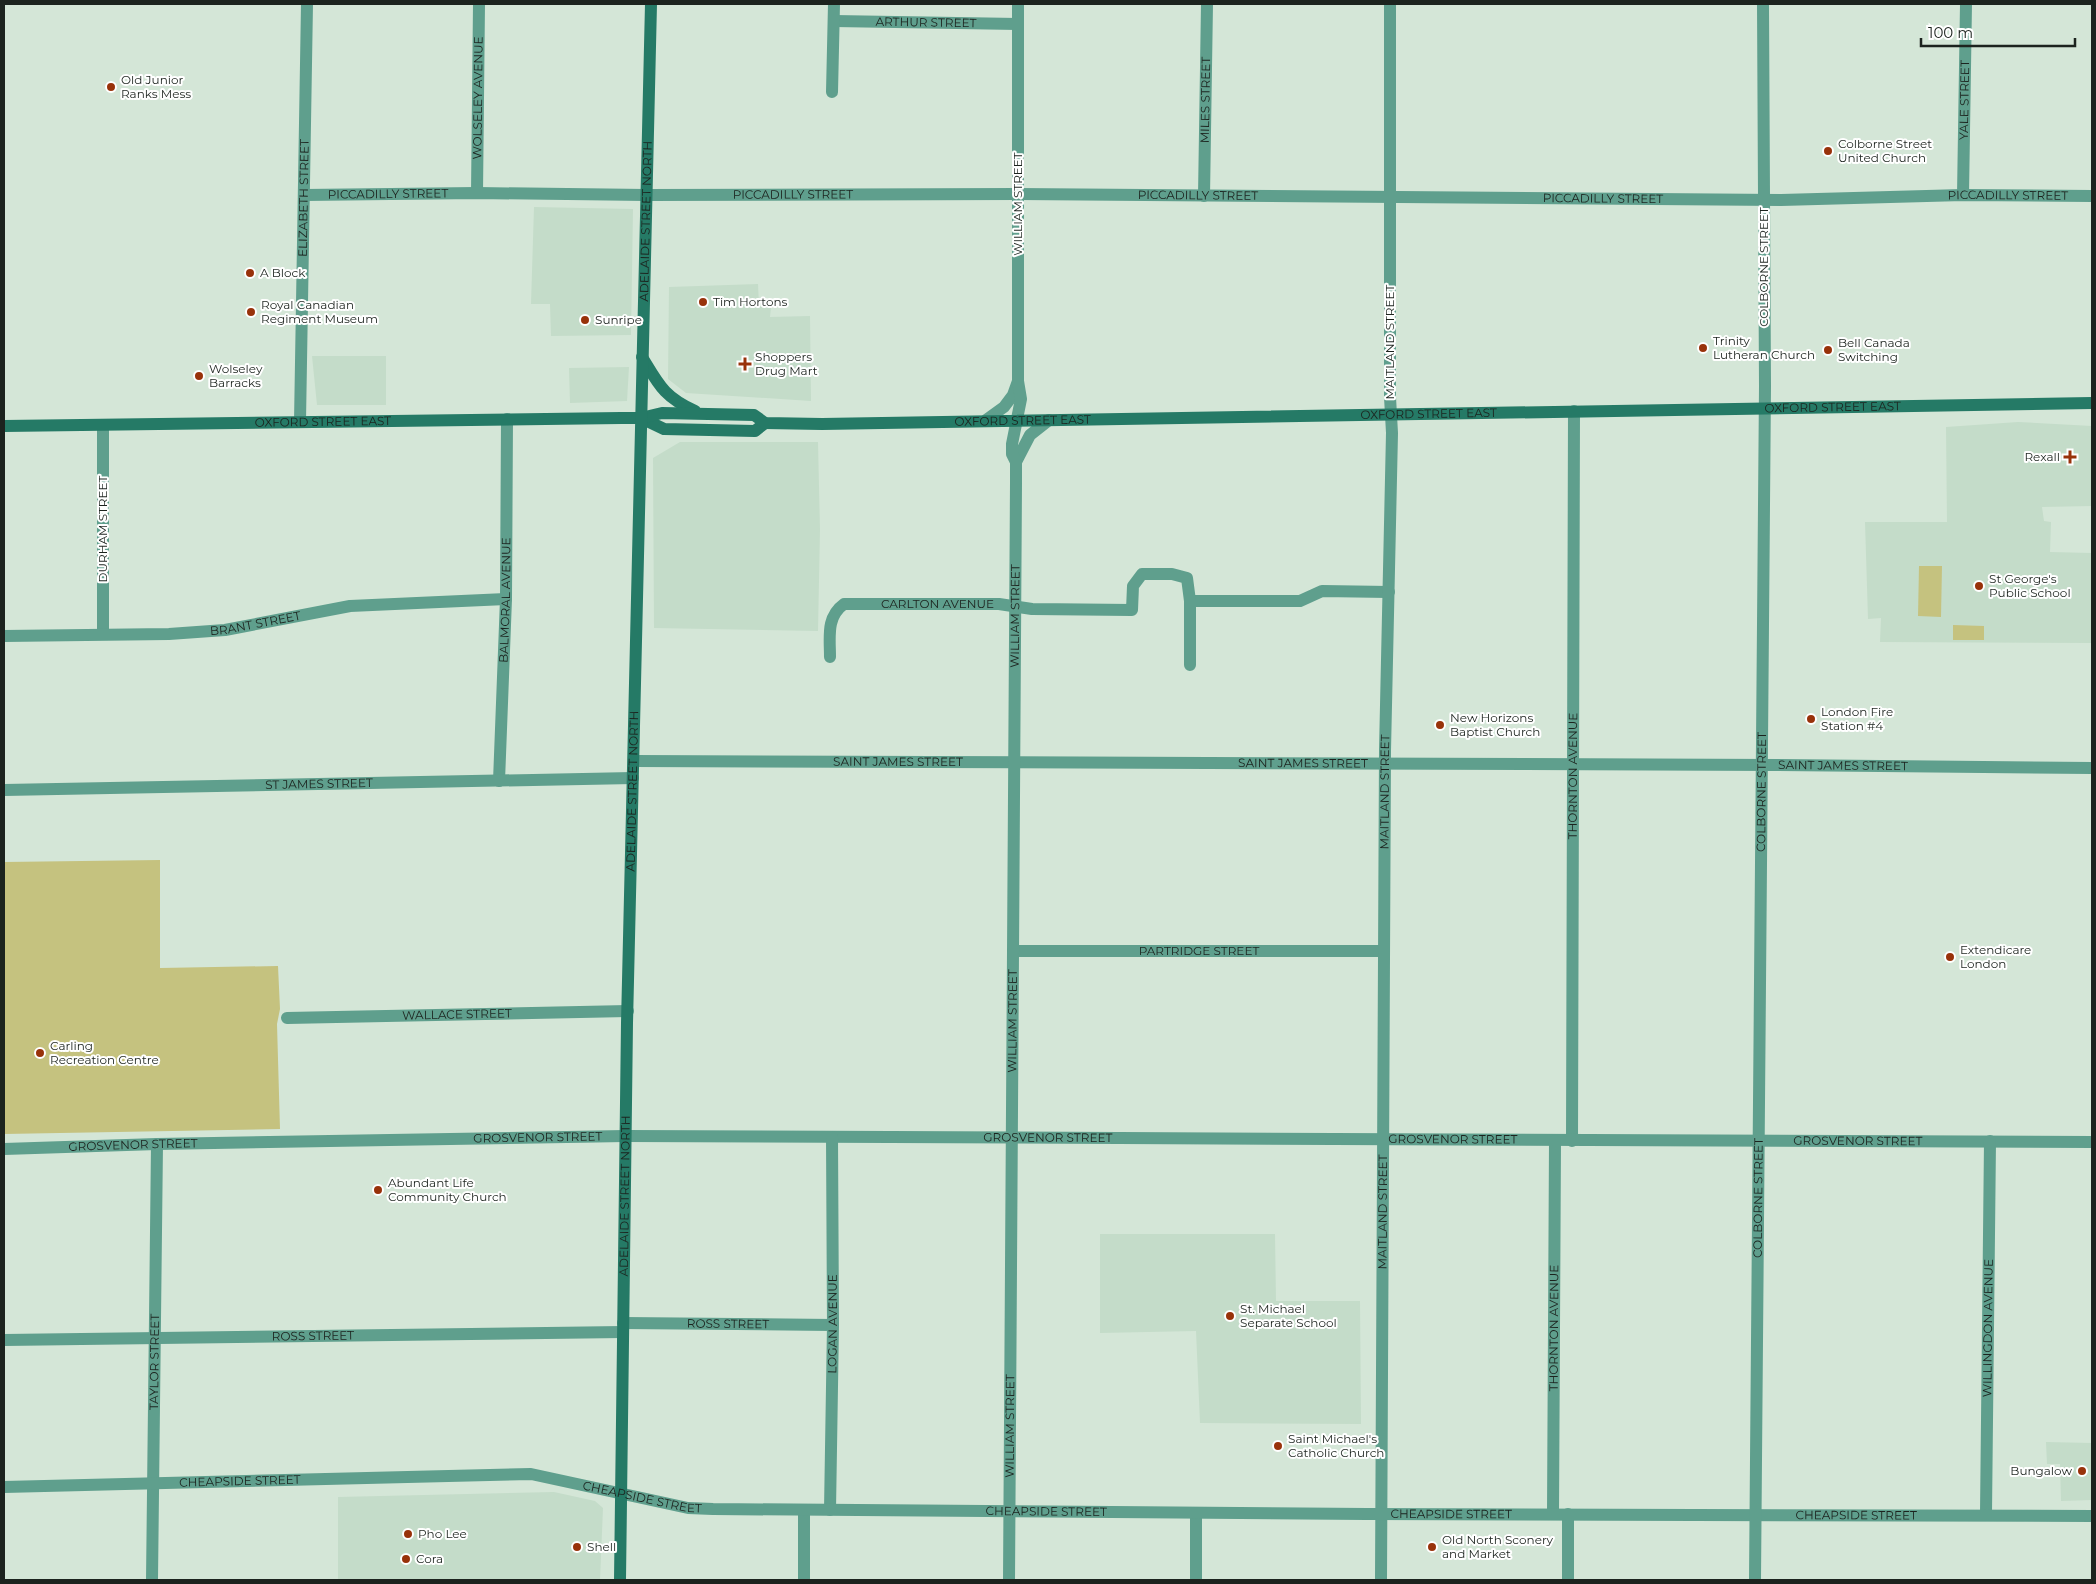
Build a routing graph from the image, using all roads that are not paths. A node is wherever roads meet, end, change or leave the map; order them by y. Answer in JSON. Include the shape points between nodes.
{"nodes":[{"id":1,"x":307,"y":4,"type":"edge"},
{"id":2,"x":479,"y":4,"type":"edge"},
{"id":3,"x":652,"y":4,"type":"edge"},
{"id":4,"x":834,"y":4,"type":"edge"},
{"id":5,"x":1018,"y":4,"type":"edge"},
{"id":6,"x":1206,"y":4,"type":"edge"},
{"id":7,"x":1390,"y":4,"type":"edge"},
{"id":8,"x":1764,"y":4,"type":"edge"},
{"id":9,"x":1966,"y":4,"type":"edge"},
{"id":10,"x":834,"y":21,"type":"junction"},
{"id":11,"x":1018,"y":24,"type":"junction"},
{"id":12,"x":832,"y":92,"type":"dead end"},
{"id":13,"x":477,"y":193,"type":"junction"},
{"id":14,"x":1018,"y":194,"type":"junction"},
{"id":15,"x":304,"y":195,"type":"junction"},
{"id":16,"x":646,"y":195,"type":"junction"},
{"id":17,"x":1204,"y":196,"type":"junction"},
{"id":18,"x":1963,"y":196,"type":"junction"},
{"id":19,"x":2092,"y":196,"type":"edge"},
{"id":20,"x":1390,"y":197,"type":"junction"},
{"id":21,"x":1764,"y":199,"type":"junction"},
{"id":22,"x":642,"y":357,"type":"junction"},
{"id":23,"x":1018,"y":381,"type":"junction"},
{"id":24,"x":2092,"y":403,"type":"edge"},
{"id":25,"x":1764,"y":408,"type":"junction"},
{"id":26,"x":1574,"y":411,"type":"junction"},
{"id":27,"x":700,"y":413,"type":"junction"},
{"id":28,"x":1391,"y":414,"type":"junction"},
{"id":29,"x":641,"y":418,"type":"junction"},
{"id":30,"x":506,"y":419,"type":"junction"},
{"id":31,"x":986,"y":420,"type":"junction"},
{"id":32,"x":1016,"y":420,"type":"junction"},
{"id":33,"x":1049,"y":420,"type":"junction"},
{"id":34,"x":300,"y":422,"type":"junction"},
{"id":35,"x":765,"y":423,"type":"junction"},
{"id":36,"x":103,"y":425,"type":"junction"},
{"id":37,"x":4,"y":426,"type":"edge"},
{"id":38,"x":1016,"y":462,"type":"junction"},
{"id":39,"x":1389,"y":592,"type":"junction"},
{"id":40,"x":506,"y":599,"type":"junction"},
{"id":41,"x":1190,"y":601,"type":"junction"},
{"id":42,"x":1015,"y":607,"type":"junction"},
{"id":43,"x":103,"y":634,"type":"junction"},
{"id":44,"x":4,"y":636,"type":"edge"},
{"id":45,"x":830,"y":657,"type":"dead end"},
{"id":46,"x":1190,"y":666,"type":"dead end"},
{"id":47,"x":634,"y":761,"type":"junction"},
{"id":48,"x":1014,"y":762,"type":"junction"},
{"id":49,"x":1385,"y":764,"type":"junction"},
{"id":50,"x":1574,"y":765,"type":"junction"},
{"id":51,"x":1762,"y":765,"type":"junction"},
{"id":52,"x":2092,"y":768,"type":"edge"},
{"id":53,"x":633,"y":778,"type":"junction"},
{"id":54,"x":499,"y":781,"type":"junction"},
{"id":55,"x":4,"y":790,"type":"edge"},
{"id":56,"x":1384,"y":951,"type":"junction"},
{"id":57,"x":1013,"y":952,"type":"junction"},
{"id":58,"x":628,"y":1011,"type":"junction"},
{"id":59,"x":287,"y":1018,"type":"dead end"},
{"id":60,"x":626,"y":1136,"type":"junction"},
{"id":61,"x":832,"y":1137,"type":"junction"},
{"id":62,"x":1012,"y":1139,"type":"junction"},
{"id":63,"x":1384,"y":1140,"type":"junction"},
{"id":64,"x":1572,"y":1140,"type":"junction"},
{"id":65,"x":1758,"y":1140,"type":"junction"},
{"id":66,"x":1555,"y":1141,"type":"junction"},
{"id":67,"x":1990,"y":1141,"type":"junction"},
{"id":68,"x":2092,"y":1142,"type":"edge"},
{"id":69,"x":157,"y":1144,"type":"junction"},
{"id":70,"x":4,"y":1149,"type":"edge"},
{"id":71,"x":833,"y":1325,"type":"junction"},
{"id":72,"x":623,"y":1328,"type":"junction"},
{"id":73,"x":156,"y":1338,"type":"junction"},
{"id":74,"x":4,"y":1340,"type":"edge"},
{"id":75,"x":154,"y":1484,"type":"junction"},
{"id":76,"x":4,"y":1487,"type":"edge"},
{"id":77,"x":622,"y":1493,"type":"junction"},
{"id":78,"x":804,"y":1510,"type":"junction"},
{"id":79,"x":830,"y":1510,"type":"junction"},
{"id":80,"x":1010,"y":1511,"type":"junction"},
{"id":81,"x":1196,"y":1513,"type":"junction"},
{"id":82,"x":1382,"y":1514,"type":"junction"},
{"id":83,"x":1553,"y":1514,"type":"junction"},
{"id":84,"x":1568,"y":1514,"type":"junction"},
{"id":85,"x":1756,"y":1514,"type":"junction"},
{"id":86,"x":1986,"y":1514,"type":"junction"},
{"id":87,"x":2092,"y":1516,"type":"edge"},
{"id":88,"x":152,"y":1580,"type":"edge"},
{"id":89,"x":620,"y":1580,"type":"edge"},
{"id":90,"x":804,"y":1580,"type":"edge"},
{"id":91,"x":1009,"y":1580,"type":"edge"},
{"id":92,"x":1196,"y":1580,"type":"edge"},
{"id":93,"x":1381,"y":1580,"type":"edge"},
{"id":94,"x":1568,"y":1580,"type":"edge"},
{"id":95,"x":1755,"y":1580,"type":"edge"}],
"edges":[{"from":1,"to":15,"type":"street","name":"ELIZABETH STREET"},
{"from":2,"to":13,"type":"street","name":"WOLSELEY AVENUE"},
{"from":3,"to":16,"type":"main road","name":"ADELAIDE STREET NORTH"},
{"from":4,"to":10,"type":"street"},
{"from":5,"to":11,"type":"street","name":"WILLIAM STREET"},
{"from":6,"to":17,"type":"street","name":"MILES STREET"},
{"from":7,"to":20,"type":"street","name":"MAITLAND STREET"},
{"from":8,"to":21,"type":"street","name":"COLBORNE STREET"},
{"from":9,"to":18,"type":"street","name":"YALE STREET"},
{"from":10,"to":11,"type":"street","name":"ARTHUR STREET"},
{"from":10,"to":12,"type":"street"},
{"from":11,"to":14,"type":"street","name":"WILLIAM STREET"},
{"from":13,"to":15,"type":"street","name":"PICCADILLY STREET"},
{"from":13,"to":16,"type":"street","name":"PICCADILLY STREET"},
{"from":14,"to":16,"type":"street","name":"PICCADILLY STREET"},
{"from":14,"to":17,"type":"street","name":"PICCADILLY STREET"},
{"from":14,"to":23,"type":"street","name":"WILLIAM STREET"},
{"from":15,"to":34,"type":"street","name":"ELIZABETH STREET"},
{"from":16,"to":22,"type":"main road","name":"ADELAIDE STREET NORTH"},
{"from":17,"to":20,"type":"street","name":"PICCADILLY STREET"},
{"from":18,"to":19,"type":"street","name":"PICCADILLY STREET"},
{"from":18,"to":21,"type":"street","name":"PICCADILLY STREET"},
{"from":20,"to":21,"type":"street","name":"PICCADILLY STREET"},
{"from":20,"to":28,"type":"street","name":"MAITLAND STREET"},
{"from":21,"to":25,"type":"street","name":"COLBORNE STREET"},
{"from":22,"to":27,"type":"main road","via":[[663,391],[683,406]]},
{"from":22,"to":29,"type":"main road","name":"ADELAIDE STREET NORTH"},
{"from":23,"to":31,"type":"street","via":[[1004,407]]},
{"from":23,"to":32,"type":"street","name":"WILLIAM STREET","via":[[1021,399]]},
{"from":24,"to":25,"type":"main road","name":"OXFORD STREET EAST"},
{"from":25,"to":26,"type":"main road","name":"OXFORD STREET EAST"},
{"from":25,"to":51,"type":"street","name":"COLBORNE STREET"},
{"from":26,"to":28,"type":"main road","name":"OXFORD STREET EAST"},
{"from":26,"to":50,"type":"street","name":"THORNTON AVENUE"},
{"from":27,"to":29,"type":"main road","name":"OXFORD STREET EAST","via":[[662,412]]},
{"from":27,"to":35,"type":"main road","name":"OXFORD STREET EAST","via":[[754,415]]},
{"from":28,"to":33,"type":"main road","name":"OXFORD STREET EAST"},
{"from":28,"to":39,"type":"street","name":"MAITLAND STREET"},
{"from":29,"to":30,"type":"main road","name":"OXFORD STREET EAST"},
{"from":29,"to":35,"type":"main road","name":"OXFORD STREET EAST","via":[[664,429],[755,431]]},
{"from":29,"to":47,"type":"main road","name":"ADELAIDE STREET NORTH"},
{"from":30,"to":34,"type":"main road","name":"OXFORD STREET EAST"},
{"from":30,"to":40,"type":"street","name":"BALMORAL AVENUE"},
{"from":31,"to":32,"type":"main road","name":"OXFORD STREET EAST"},
{"from":31,"to":35,"type":"main road","name":"OXFORD STREET EAST"},
{"from":32,"to":33,"type":"main road","name":"OXFORD STREET EAST"},
{"from":32,"to":38,"type":"street","name":"WILLIAM STREET","via":[[1012,444]]},
{"from":33,"to":38,"type":"street","name":"WILLIAM STREET","via":[[1030,435]]},
{"from":34,"to":36,"type":"main road","name":"OXFORD STREET EAST"},
{"from":36,"to":37,"type":"main road","name":"OXFORD STREET EAST"},
{"from":36,"to":43,"type":"street","name":"DURHAM STREET"},
{"from":38,"to":42,"type":"street","name":"WILLIAM STREET"},
{"from":39,"to":41,"type":"street","via":[[1322,591],[1300,601]]},
{"from":39,"to":49,"type":"street","name":"MAITLAND STREET"},
{"from":40,"to":43,"type":"street","name":"BRANT STREET","via":[[350,606],[225,630]]},
{"from":40,"to":54,"type":"street","name":"BALMORAL AVENUE"},
{"from":41,"to":42,"type":"street","name":"CARLTON AVENUE","via":[[1187,578],[1172,574],[1142,574],[1133,586],[1132,610]]},
{"from":41,"to":46,"type":"street","name":"CARLTON AVENUE"},
{"from":42,"to":45,"type":"street","name":"CARLTON AVENUE","via":[[999,604],[844,604],[830,621]]},
{"from":42,"to":48,"type":"street","name":"WILLIAM STREET"},
{"from":43,"to":44,"type":"street","name":"BRANT STREET"},
{"from":47,"to":48,"type":"street","name":"SAINT JAMES STREET"},
{"from":47,"to":53,"type":"main road","name":"ADELAIDE STREET NORTH"},
{"from":48,"to":49,"type":"street","name":"SAINT JAMES STREET"},
{"from":48,"to":57,"type":"street","name":"WILLIAM STREET"},
{"from":49,"to":50,"type":"street","name":"SAINT JAMES STREET"},
{"from":49,"to":56,"type":"street","name":"MAITLAND STREET"},
{"from":50,"to":51,"type":"street","name":"SAINT JAMES STREET"},
{"from":50,"to":64,"type":"street","name":"THORNTON AVENUE"},
{"from":51,"to":52,"type":"street","name":"SAINT JAMES STREET"},
{"from":51,"to":65,"type":"street","name":"COLBORNE STREET"},
{"from":53,"to":54,"type":"street","name":"ST JAMES STREET"},
{"from":53,"to":58,"type":"main road","name":"ADELAIDE STREET NORTH"},
{"from":54,"to":55,"type":"street","name":"ST JAMES STREET"},
{"from":56,"to":57,"type":"street","name":"PARTRIDGE STREET"},
{"from":56,"to":63,"type":"street","name":"MAITLAND STREET"},
{"from":57,"to":62,"type":"street","name":"WILLIAM STREET"},
{"from":58,"to":59,"type":"street","name":"WALLACE STREET"},
{"from":58,"to":60,"type":"main road","name":"ADELAIDE STREET NORTH"},
{"from":60,"to":61,"type":"street","name":"GROSVENOR STREET"},
{"from":60,"to":69,"type":"street","name":"GROSVENOR STREET"},
{"from":60,"to":72,"type":"main road","name":"ADELAIDE STREET NORTH"},
{"from":61,"to":62,"type":"street","name":"GROSVENOR STREET"},
{"from":61,"to":71,"type":"street","name":"LOGAN AVENUE"},
{"from":62,"to":63,"type":"street","name":"GROSVENOR STREET"},
{"from":62,"to":80,"type":"street","name":"WILLIAM STREET"},
{"from":63,"to":66,"type":"street","name":"GROSVENOR STREET"},
{"from":63,"to":82,"type":"street","name":"MAITLAND STREET"},
{"from":64,"to":65,"type":"street","name":"GROSVENOR STREET"},
{"from":64,"to":66,"type":"street","name":"GROSVENOR STREET"},
{"from":65,"to":67,"type":"street","name":"GROSVENOR STREET"},
{"from":65,"to":85,"type":"street","name":"COLBORNE STREET"},
{"from":66,"to":83,"type":"street","name":"THORNTON AVENUE"},
{"from":67,"to":68,"type":"street","name":"GROSVENOR STREET"},
{"from":67,"to":86,"type":"street","name":"WILLINGDON AVENUE"},
{"from":69,"to":70,"type":"street","name":"GROSVENOR STREET"},
{"from":69,"to":73,"type":"street","name":"TAYLOR STREET"},
{"from":71,"to":72,"type":"street","name":"ROSS STREET"},
{"from":71,"to":79,"type":"street","name":"LOGAN AVENUE"},
{"from":72,"to":73,"type":"street","name":"ROSS STREET"},
{"from":72,"to":77,"type":"main road","name":"ADELAIDE STREET NORTH"},
{"from":73,"to":74,"type":"street","name":"ROSS STREET"},
{"from":73,"to":75,"type":"street","name":"TAYLOR STREET"},
{"from":75,"to":76,"type":"street","name":"CHEAPSIDE STREET"},
{"from":75,"to":77,"type":"street","name":"CHEAPSIDE STREET","via":[[531,1474]]},
{"from":75,"to":88,"type":"street","name":"TAYLOR STREET"},
{"from":77,"to":78,"type":"street","name":"CHEAPSIDE STREET","via":[[693,1508]]},
{"from":77,"to":89,"type":"main road","name":"ADELAIDE STREET NORTH"},
{"from":78,"to":79,"type":"street","name":"CHEAPSIDE STREET"},
{"from":78,"to":90,"type":"street"},
{"from":79,"to":80,"type":"street","name":"CHEAPSIDE STREET"},
{"from":80,"to":81,"type":"street","name":"CHEAPSIDE STREET"},
{"from":80,"to":91,"type":"street","name":"WILLIAM STREET"},
{"from":81,"to":82,"type":"street","name":"CHEAPSIDE STREET"},
{"from":81,"to":92,"type":"street"},
{"from":82,"to":83,"type":"street","name":"CHEAPSIDE STREET"},
{"from":82,"to":93,"type":"street","name":"MAITLAND STREET"},
{"from":83,"to":84,"type":"street","name":"CHEAPSIDE STREET"},
{"from":84,"to":85,"type":"street","name":"CHEAPSIDE STREET"},
{"from":84,"to":94,"type":"street"},
{"from":85,"to":86,"type":"street","name":"CHEAPSIDE STREET"},
{"from":85,"to":95,"type":"street","name":"COLBORNE STREET"},
{"from":86,"to":87,"type":"street","name":"CHEAPSIDE STREET"}]}
